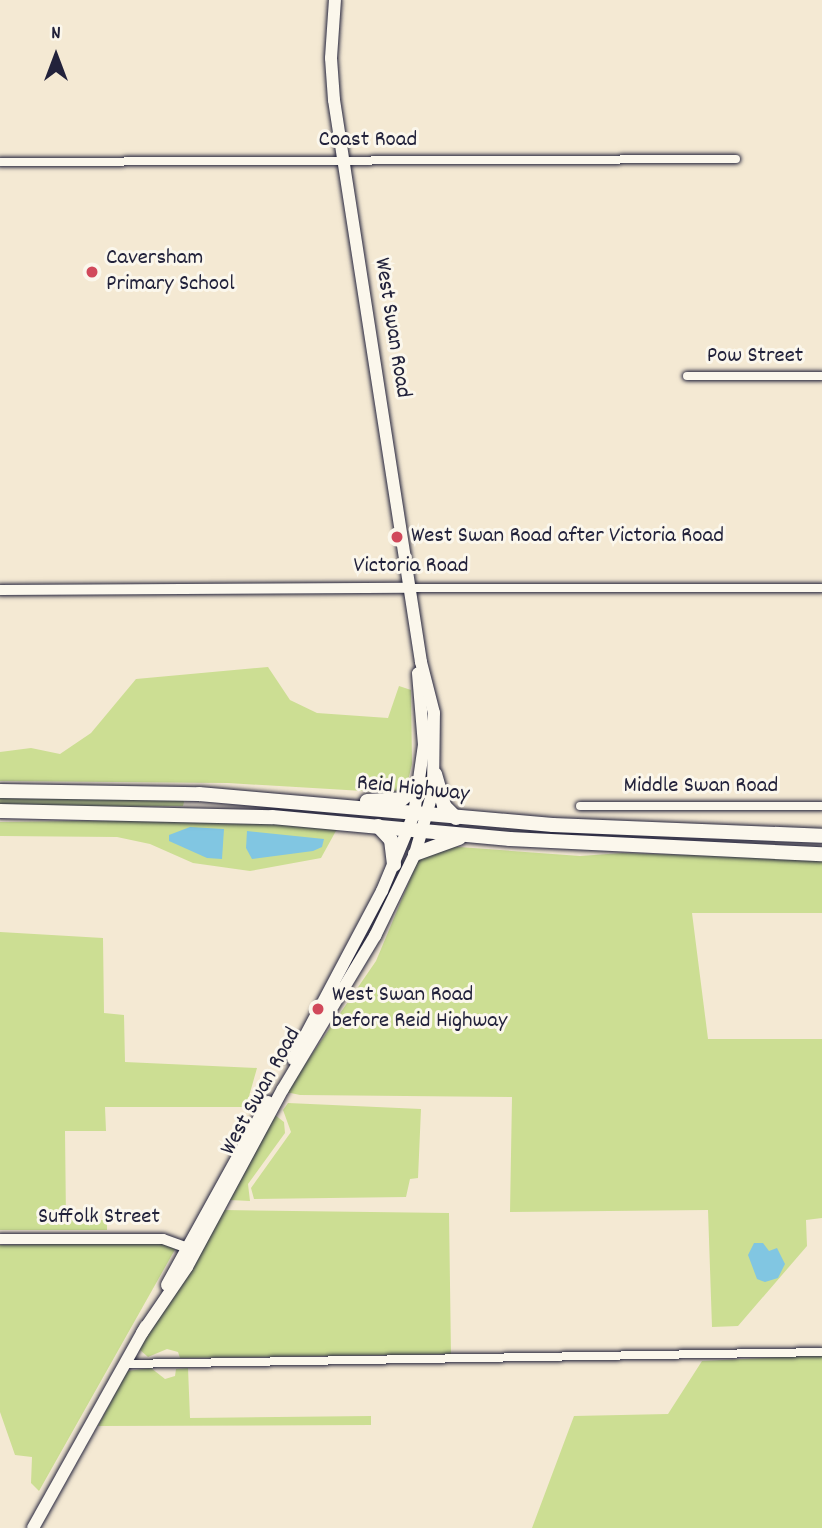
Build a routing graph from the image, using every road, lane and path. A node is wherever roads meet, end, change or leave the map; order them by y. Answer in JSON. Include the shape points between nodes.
{"nodes":[{"id":1,"x":335,"y":0,"type":"edge"},
{"id":2,"x":736,"y":159,"type":"dead end"},
{"id":3,"x":343,"y":161,"type":"junction"},
{"id":4,"x":0,"y":162,"type":"edge"},
{"id":5,"x":687,"y":376,"type":"dead end"},
{"id":6,"x":822,"y":376,"type":"edge"},
{"id":7,"x":410,"y":588,"type":"junction"},
{"id":8,"x":822,"y":588,"type":"edge"},
{"id":9,"x":0,"y":590,"type":"edge"},
{"id":10,"x":421,"y":662,"type":"junction"},
{"id":11,"x":435,"y":774,"type":"junction"},
{"id":12,"x":420,"y":785,"type":"junction"},
{"id":13,"x":0,"y":791,"type":"edge"},
{"id":14,"x":349,"y":806,"type":"junction"},
{"id":15,"x":580,"y":806,"type":"dead end"},
{"id":16,"x":822,"y":806,"type":"edge"},
{"id":17,"x":0,"y":811,"type":"edge"},
{"id":18,"x":421,"y":814,"type":"junction"},
{"id":19,"x":456,"y":818,"type":"junction"},
{"id":20,"x":378,"y":826,"type":"junction"},
{"id":21,"x":416,"y":830,"type":"junction"},
{"id":22,"x":467,"y":836,"type":"junction"},
{"id":23,"x":822,"y":836,"type":"edge"},
{"id":24,"x":415,"y":854,"type":"junction"},
{"id":25,"x":822,"y":854,"type":"edge"},
{"id":26,"x":394,"y":865,"type":"junction"},
{"id":27,"x":0,"y":1239,"type":"edge"},
{"id":28,"x":192,"y":1248,"type":"junction"},
{"id":29,"x":822,"y":1352,"type":"edge"},
{"id":30,"x":124,"y":1364,"type":"junction"},
{"id":31,"x":33,"y":1528,"type":"edge"}],
"edges":[{"from":1,"to":3,"type":"main road","name":"West Swan Road","via":[[332,80]]},
{"from":2,"to":3,"type":"street","name":"Coast Road"},
{"from":3,"to":4,"type":"street","name":"Coast Road"},
{"from":3,"to":7,"type":"main road","name":"West Swan Road"},
{"from":5,"to":6,"type":"street","name":"Pow Street"},
{"from":7,"to":8,"type":"street","name":"Victoria Road"},
{"from":7,"to":9,"type":"street","name":"Victoria Road"},
{"from":7,"to":10,"type":"main road","name":"West Swan Road"},
{"from":10,"to":11,"type":"main road","name":"West Swan Road","via":[[434,713]]},
{"from":10,"to":12,"type":"main road","name":"West Swan Road","via":[[424,745]]},
{"from":11,"to":18,"type":"main road","name":"West Swan Road"},
{"from":11,"to":19,"type":"highway","via":[[444,806]]},
{"from":12,"to":14,"type":"highway","via":[[402,799]]},
{"from":12,"to":18,"type":"main road","name":"West Swan Road"},
{"from":13,"to":14,"type":"highway","name":"Reid Highway","via":[[187,794]]},
{"from":14,"to":18,"type":"highway","name":"Reid Highway"},
{"from":15,"to":16,"type":"street","name":"Middle Swan Road"},
{"from":17,"to":20,"type":"highway","name":"Reid Highway","via":[[272,817]]},
{"from":18,"to":19,"type":"highway","name":"Reid Highway"},
{"from":18,"to":21,"type":"main road","name":"West Swan Road"},
{"from":19,"to":23,"type":"highway","name":"Reid Highway","via":[[641,831]]},
{"from":20,"to":21,"type":"highway","name":"Reid Highway"},
{"from":20,"to":26,"type":"highway","via":[[391,840]]},
{"from":21,"to":22,"type":"highway","name":"Reid Highway"},
{"from":21,"to":24,"type":"main road","name":"West Swan Road"},
{"from":21,"to":26,"type":"main road","name":"West Swan Road"},
{"from":22,"to":24,"type":"highway"},
{"from":22,"to":25,"type":"highway","name":"Reid Highway"},
{"from":24,"to":28,"type":"main road","name":"West Swan Road","via":[[375,936]]},
{"from":26,"to":28,"type":"main road","name":"West Swan Road"},
{"from":27,"to":28,"type":"street","name":"Suffolk Street","via":[[163,1239]]},
{"from":28,"to":30,"type":"main road","name":"West Swan Road"},
{"from":29,"to":30,"type":"street"},
{"from":30,"to":31,"type":"main road","name":"West Swan Road"}]}
